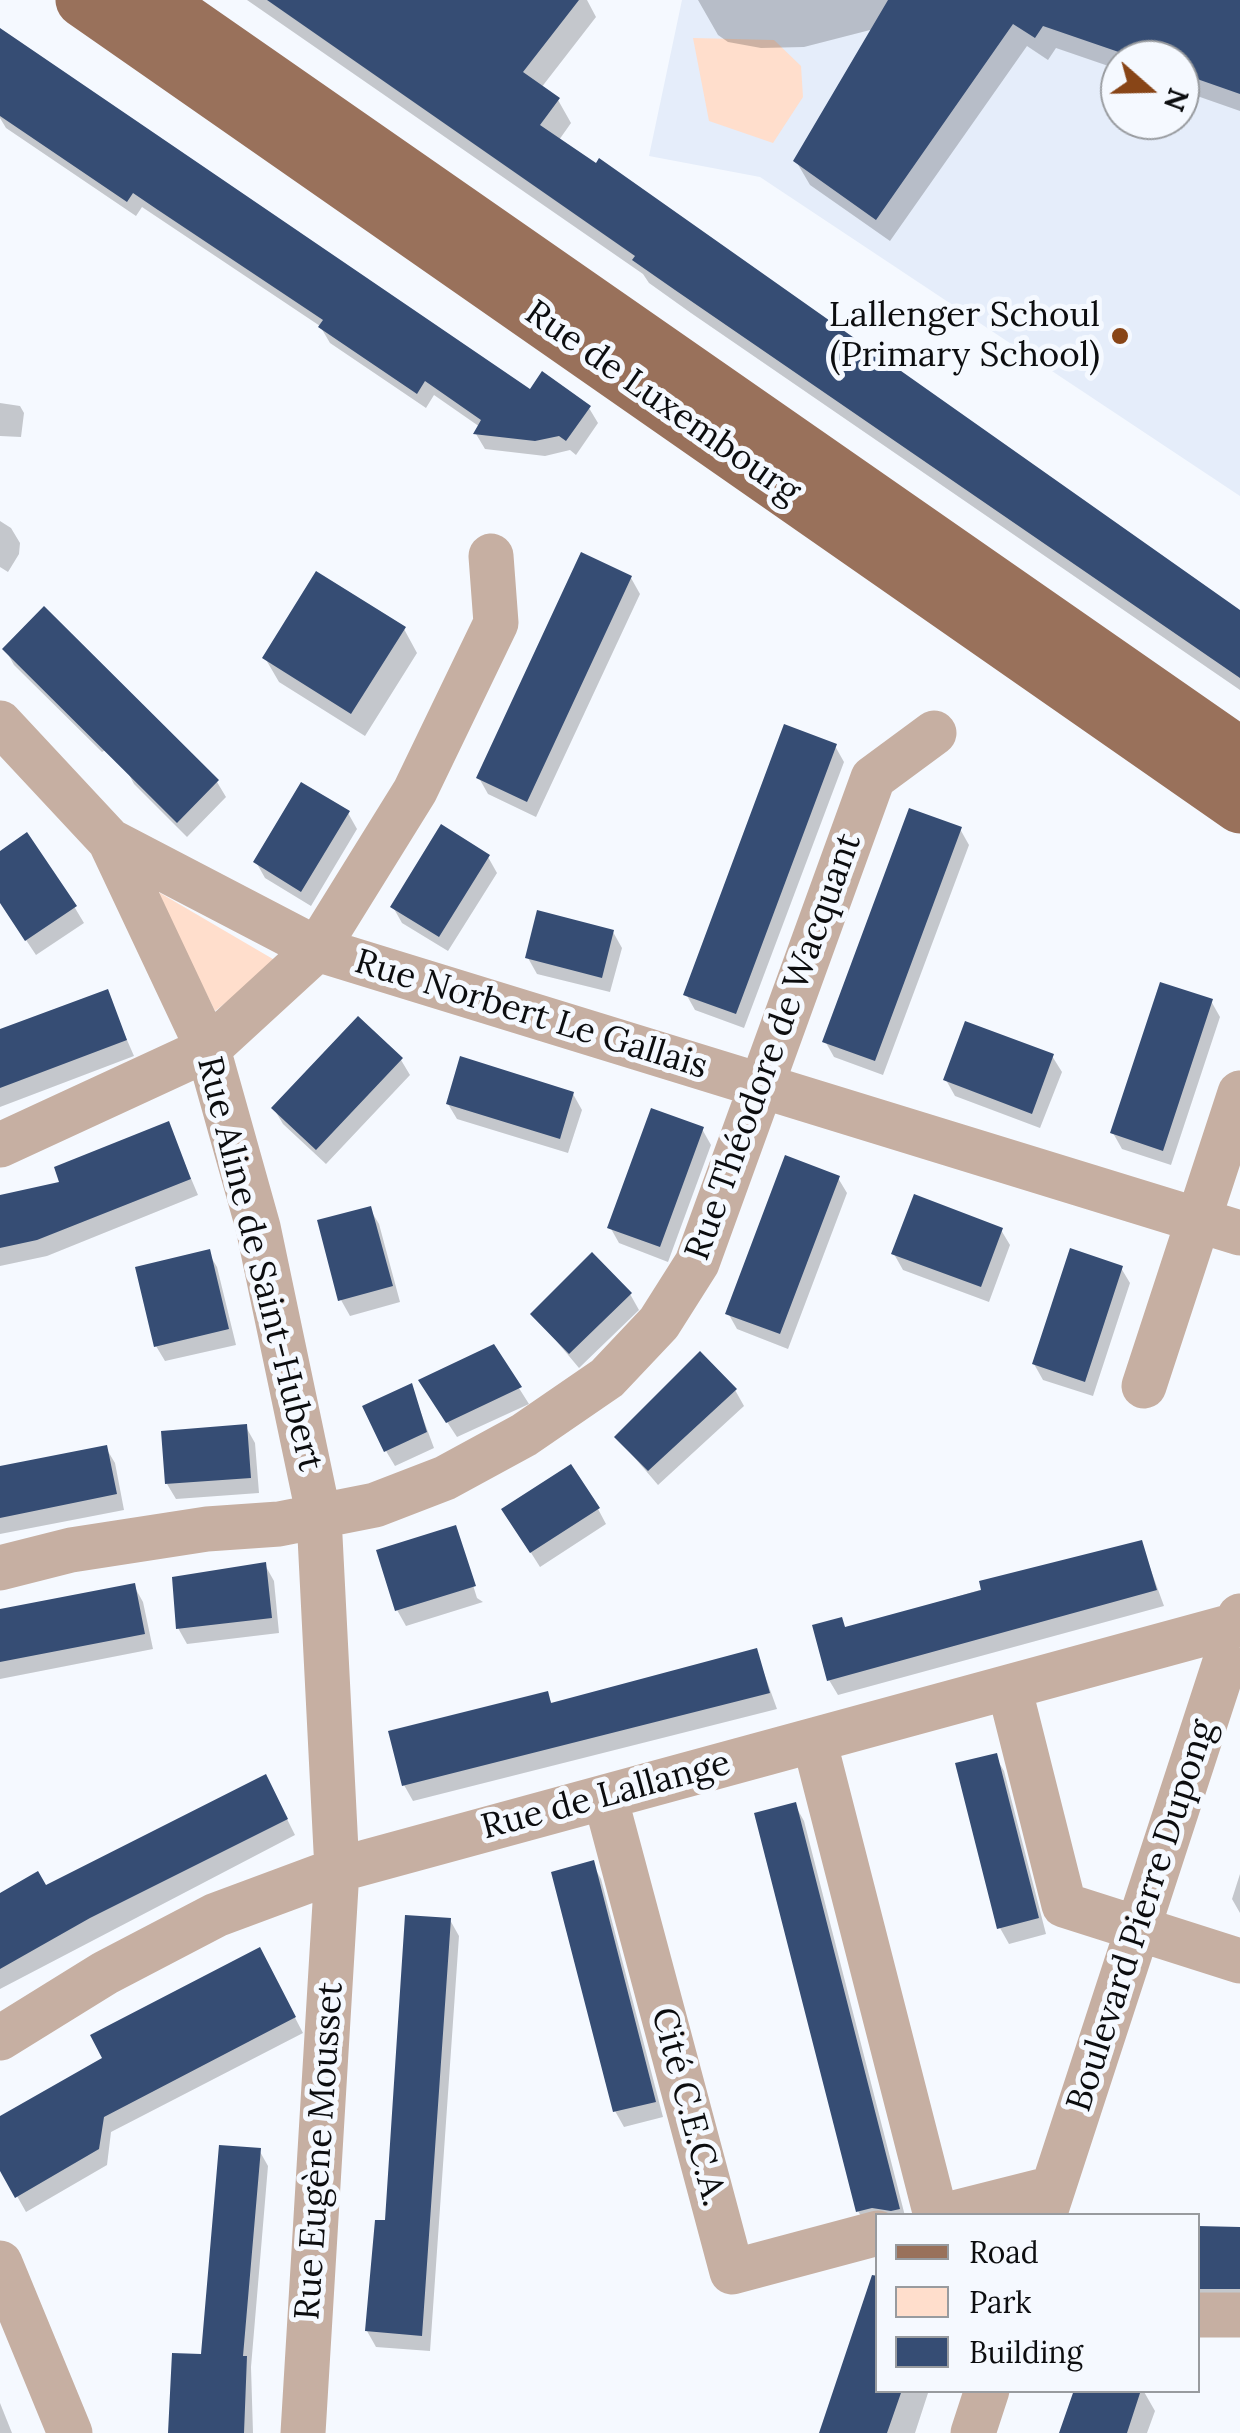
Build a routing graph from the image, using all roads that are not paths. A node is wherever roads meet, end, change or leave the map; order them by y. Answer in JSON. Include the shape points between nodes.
{"nodes":[{"id":1,"x":83,"y":0,"type":"edge"},
{"id":2,"x":154,"y":0,"type":"edge"},
{"id":3,"x":490,"y":556,"type":"dead end"},
{"id":4,"x":0,"y":723,"type":"edge"},
{"id":5,"x":934,"y":732,"type":"dead end"},
{"id":6,"x":1240,"y":756,"type":"edge"},
{"id":7,"x":1240,"y":806,"type":"edge"},
{"id":8,"x":110,"y":841,"type":"junction"},
{"id":9,"x":317,"y":949,"type":"junction"},
{"id":10,"x":208,"y":1048,"type":"junction"},
{"id":11,"x":762,"y":1086,"type":"junction"},
{"id":12,"x":1240,"y":1093,"type":"edge"},
{"id":13,"x":0,"y":1145,"type":"edge"},
{"id":14,"x":1219,"y":1226,"type":"edge"},
{"id":15,"x":1144,"y":1386,"type":"dead end"},
{"id":16,"x":320,"y":1517,"type":"junction"},
{"id":17,"x":0,"y":1568,"type":"edge"},
{"id":18,"x":1239,"y":1621,"type":"edge"},
{"id":19,"x":1008,"y":1687,"type":"junction"},
{"id":20,"x":814,"y":1740,"type":"junction"},
{"id":21,"x":605,"y":1797,"type":"junction"},
{"id":22,"x":337,"y":1870,"type":"junction"},
{"id":23,"x":1138,"y":1929,"type":"junction"},
{"id":24,"x":1240,"y":1961,"type":"edge"},
{"id":25,"x":0,"y":2038,"type":"edge"},
{"id":26,"x":1049,"y":2202,"type":"edge"},
{"id":27,"x":938,"y":2213,"type":"edge"},
{"id":28,"x":963,"y":2213,"type":"edge"},
{"id":29,"x":875,"y":2234,"type":"edge"},
{"id":30,"x":0,"y":2263,"type":"edge"},
{"id":31,"x":1200,"y":2314,"type":"edge"},
{"id":32,"x":1240,"y":2315,"type":"edge"},
{"id":33,"x":986,"y":2393,"type":"edge"},
{"id":34,"x":70,"y":2433,"type":"edge"},
{"id":35,"x":303,"y":2433,"type":"edge"},
{"id":36,"x":973,"y":2433,"type":"edge"}],
"edges":[{"from":1,"to":7,"type":"main road","name":"Rue de Luxembourg"},
{"from":2,"to":6,"type":"main road","name":"Rue de Luxembourg"},
{"from":3,"to":9,"type":"street","via":[[496,622],[415,791]]},
{"from":4,"to":8,"type":"street","name":"Rue Aline de Saint-Hubert"},
{"from":5,"to":11,"type":"street","name":"Rue Théodore de Wacquant","via":[[873,778]]},
{"from":8,"to":9,"type":"street","name":"Rue Norbert Le Gallais"},
{"from":8,"to":10,"type":"street","name":"Rue Aline de Saint-Hubert"},
{"from":9,"to":10,"type":"street"},
{"from":9,"to":11,"type":"street","name":"Rue Norbert Le Gallais"},
{"from":10,"to":13,"type":"street"},
{"from":10,"to":16,"type":"street","name":"Rue Aline de Saint-Hubert","via":[[258,1227]]},
{"from":11,"to":14,"type":"street","name":"Rue Norbert Le Gallais"},
{"from":11,"to":16,"type":"street","name":"Rue Théodore de Wacquant","via":[[697,1263],[659,1323],[607,1378],[524,1436],[445,1478]]},
{"from":12,"to":14,"type":"street"},
{"from":14,"to":15,"type":"street"},
{"from":16,"to":17,"type":"street","name":"Rue Théodore de Wacquant","via":[[71,1550]]},
{"from":16,"to":22,"type":"street","name":"Rue Aline de Saint-Hubert"},
{"from":18,"to":19,"type":"street","name":"Rue de Lallange"},
{"from":18,"to":23,"type":"street","name":"Boulevard Pierre Dupong"},
{"from":19,"to":20,"type":"street","name":"Rue de Lallange"},
{"from":19,"to":23,"type":"street","via":[[1064,1905]]},
{"from":20,"to":21,"type":"street","name":"Rue de Lallange"},
{"from":20,"to":27,"type":"street"},
{"from":21,"to":22,"type":"street","name":"Rue de Lallange"},
{"from":21,"to":29,"type":"street","name":"Cité C.E.C.A.","via":[[732,2272]]},
{"from":22,"to":25,"type":"street","name":"Rue de Lallange","via":[[216,1915]]},
{"from":22,"to":35,"type":"street","name":"Rue Eugène Mousset"},
{"from":23,"to":24,"type":"street"},
{"from":23,"to":26,"type":"street","name":"Boulevard Pierre Dupong"},
{"from":26,"to":28,"type":"street"},
{"from":30,"to":34,"type":"street"},
{"from":31,"to":32,"type":"street"},
{"from":33,"to":36,"type":"street"}]}
